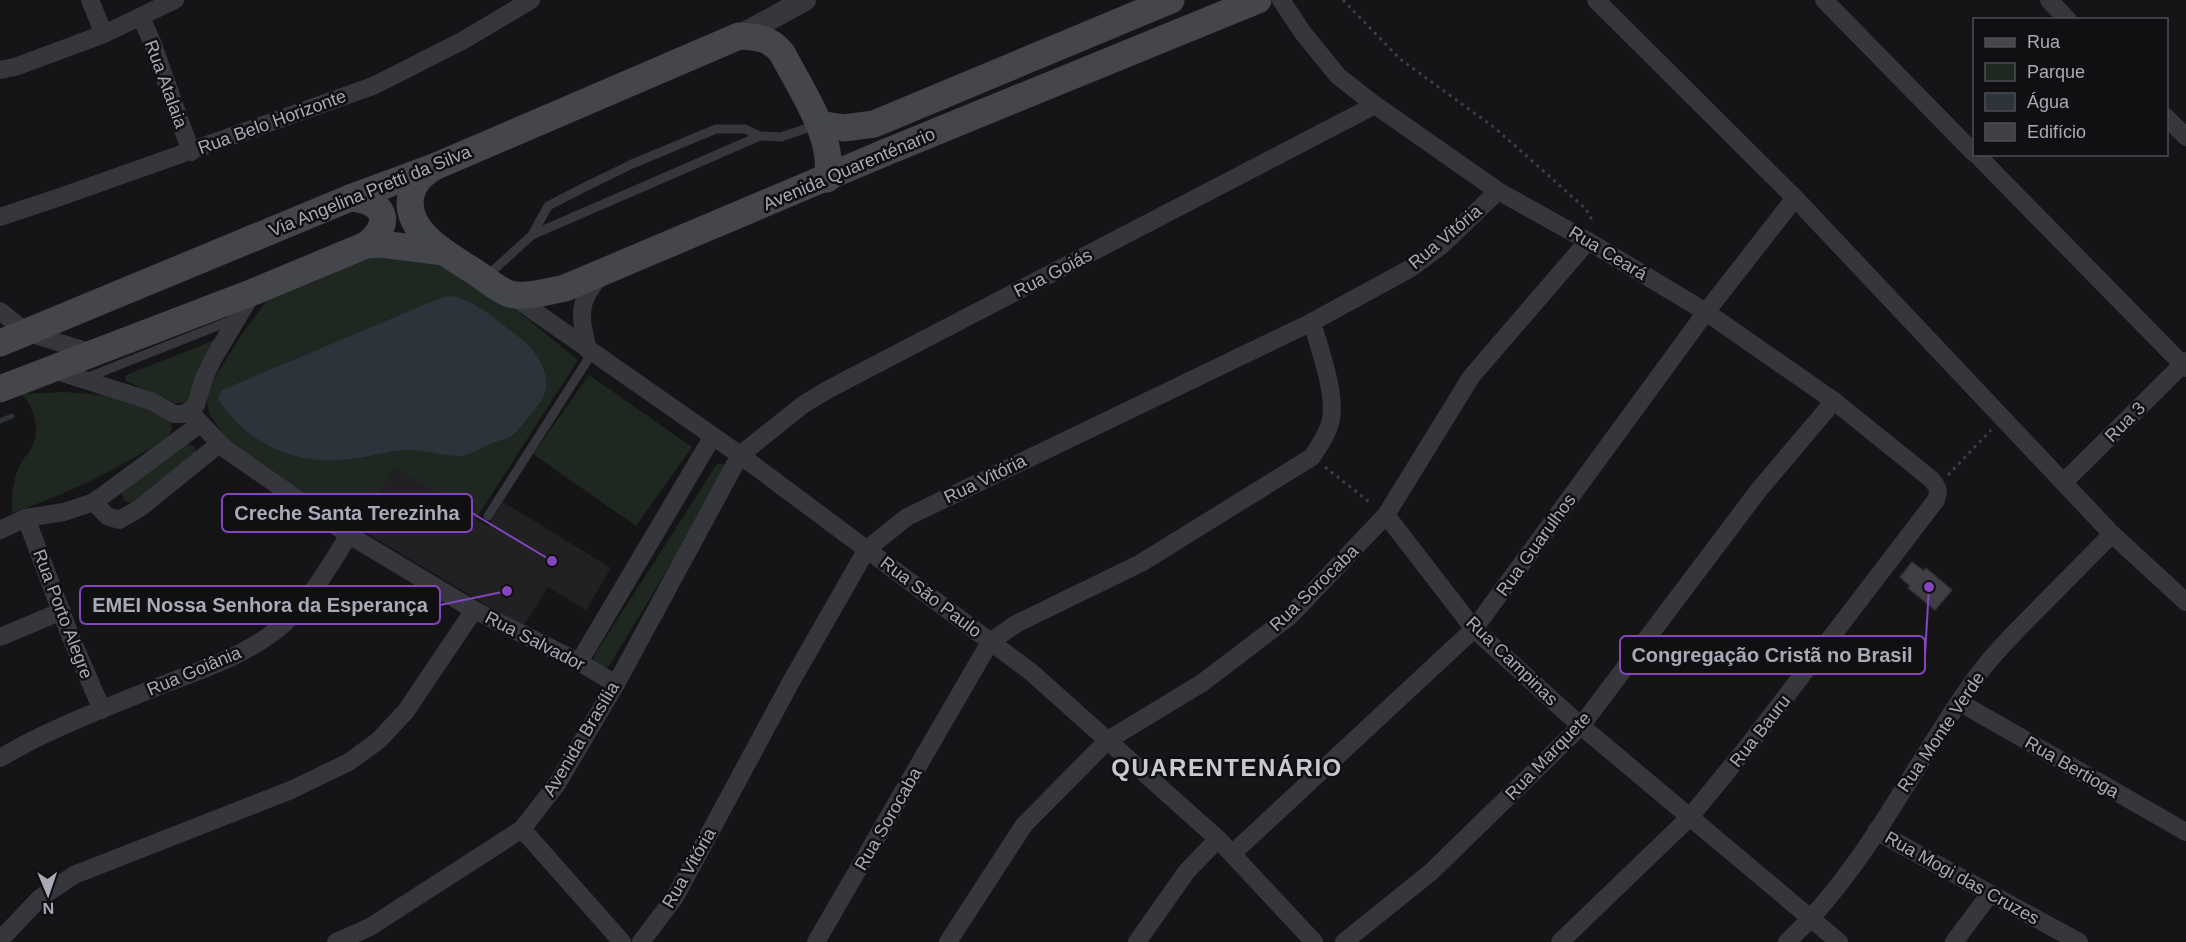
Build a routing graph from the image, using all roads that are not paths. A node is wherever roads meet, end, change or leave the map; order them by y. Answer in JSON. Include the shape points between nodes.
{"nodes":[{"id":1,"x":90,"y":0,"type":"edge"},
{"id":2,"x":175,"y":0,"type":"edge"},
{"id":3,"x":531,"y":0,"type":"edge"},
{"id":4,"x":806,"y":0,"type":"edge"},
{"id":5,"x":1171,"y":0,"type":"edge"},
{"id":6,"x":1258,"y":0,"type":"edge"},
{"id":7,"x":1281,"y":0,"type":"edge"},
{"id":8,"x":1596,"y":0,"type":"edge"},
{"id":9,"x":1824,"y":0,"type":"edge"},
{"id":10,"x":2049,"y":0,"type":"edge"},
{"id":11,"x":141,"y":17,"type":"junction"},
{"id":12,"x":2066,"y":18,"type":"edge"},
{"id":13,"x":104,"y":34,"type":"junction"},
{"id":14,"x":739,"y":36,"type":"junction"},
{"id":15,"x":0,"y":70,"type":"edge"},
{"id":16,"x":1375,"y":105,"type":"junction"},
{"id":17,"x":2168,"y":119,"type":"edge"},
{"id":18,"x":819,"y":124,"type":"junction"},
{"id":19,"x":760,"y":136,"type":"junction"},
{"id":20,"x":2186,"y":137,"type":"edge"},
{"id":21,"x":191,"y":152,"type":"junction"},
{"id":22,"x":1973,"y":152,"type":"edge"},
{"id":23,"x":1977,"y":156,"type":"edge"},
{"id":24,"x":434,"y":167,"type":"junction"},
{"id":25,"x":827,"y":179,"type":"junction"},
{"id":26,"x":1498,"y":191,"type":"junction"},
{"id":27,"x":350,"y":198,"type":"junction"},
{"id":28,"x":1795,"y":198,"type":"junction"},
{"id":29,"x":0,"y":217,"type":"edge"},
{"id":30,"x":532,"y":235,"type":"junction"},
{"id":31,"x":1588,"y":241,"type":"junction"},
{"id":32,"x":366,"y":245,"type":"junction"},
{"id":33,"x":444,"y":252,"type":"junction"},
{"id":34,"x":607,"y":269,"type":"junction"},
{"id":35,"x":485,"y":278,"type":"junction"},
{"id":36,"x":254,"y":292,"type":"junction"},
{"id":37,"x":511,"y":295,"type":"junction"},
{"id":38,"x":0,"y":311,"type":"edge"},
{"id":39,"x":1706,"y":312,"type":"junction"},
{"id":40,"x":238,"y":318,"type":"junction"},
{"id":41,"x":1312,"y":322,"type":"junction"},
{"id":42,"x":26,"y":332,"type":"junction"},
{"id":43,"x":0,"y":343,"type":"edge"},
{"id":44,"x":590,"y":351,"type":"junction"},
{"id":45,"x":92,"y":353,"type":"junction"},
{"id":46,"x":2185,"y":364,"type":"edge"},
{"id":47,"x":50,"y":369,"type":"junction"},
{"id":48,"x":83,"y":379,"type":"junction"},
{"id":49,"x":0,"y":389,"type":"edge"},
{"id":50,"x":1834,"y":401,"type":"junction"},
{"id":51,"x":195,"y":418,"type":"junction"},
{"id":52,"x":713,"y":436,"type":"junction"},
{"id":53,"x":219,"y":444,"type":"junction"},
{"id":54,"x":740,"y":455,"type":"junction"},
{"id":55,"x":2064,"y":482,"type":"junction"},
{"id":56,"x":1937,"y":493,"type":"joint"},
{"id":57,"x":94,"y":502,"type":"junction"},
{"id":58,"x":1386,"y":515,"type":"junction"},
{"id":59,"x":488,"y":516,"type":"dead end"},
{"id":60,"x":26,"y":518,"type":"junction"},
{"id":61,"x":0,"y":530,"type":"edge"},
{"id":62,"x":2112,"y":534,"type":"junction"},
{"id":63,"x":348,"y":535,"type":"junction"},
{"id":64,"x":867,"y":549,"type":"junction"},
{"id":65,"x":2186,"y":602,"type":"edge"},
{"id":66,"x":474,"y":610,"type":"junction"},
{"id":67,"x":62,"y":611,"type":"junction"},
{"id":68,"x":1474,"y":629,"type":"junction"},
{"id":69,"x":0,"y":637,"type":"edge"},
{"id":70,"x":990,"y":642,"type":"junction"},
{"id":71,"x":579,"y":662,"type":"junction"},
{"id":72,"x":616,"y":684,"type":"junction"},
{"id":73,"x":1959,"y":702,"type":"junction"},
{"id":74,"x":102,"y":710,"type":"junction"},
{"id":75,"x":1581,"y":726,"type":"junction"},
{"id":76,"x":1108,"y":740,"type":"junction"},
{"id":77,"x":0,"y":758,"type":"edge"},
{"id":78,"x":1690,"y":817,"type":"junction"},
{"id":79,"x":522,"y":829,"type":"junction"},
{"id":80,"x":1876,"y":831,"type":"junction"},
{"id":81,"x":2186,"y":832,"type":"edge"},
{"id":82,"x":1218,"y":839,"type":"junction"},
{"id":83,"x":1233,"y":854,"type":"junction"},
{"id":84,"x":1990,"y":894,"type":"junction"},
{"id":85,"x":1811,"y":920,"type":"junction"},
{"id":86,"x":0,"y":940,"type":"edge"},
{"id":87,"x":336,"y":942,"type":"edge"},
{"id":88,"x":622,"y":942,"type":"edge"},
{"id":89,"x":643,"y":942,"type":"edge"},
{"id":90,"x":816,"y":942,"type":"edge"},
{"id":91,"x":948,"y":942,"type":"edge"},
{"id":92,"x":1137,"y":942,"type":"edge"},
{"id":93,"x":1314,"y":942,"type":"edge"},
{"id":94,"x":1344,"y":942,"type":"edge"},
{"id":95,"x":1560,"y":942,"type":"edge"},
{"id":96,"x":1787,"y":942,"type":"edge"},
{"id":97,"x":1839,"y":942,"type":"edge"},
{"id":98,"x":1954,"y":942,"type":"edge"},
{"id":99,"x":2079,"y":942,"type":"edge"}],
"edges":[{"from":1,"to":13,"type":"street"},
{"from":2,"to":11,"type":"street"},
{"from":3,"to":21,"type":"street","name":"Rua Belo Horizonte","via":[[462,41],[373,86]]},
{"from":4,"to":14,"type":"street"},
{"from":5,"to":18,"type":"main road","via":[[874,124],[844,128]]},
{"from":6,"to":25,"type":"main road","name":"Avenida Quarenténario"},
{"from":7,"to":16,"type":"street","name":"Rua Ceará","via":[[1338,76]]},
{"from":8,"to":28,"type":"street"},
{"from":9,"to":22,"type":"street"},
{"from":10,"to":12,"type":"street"},
{"from":11,"to":13,"type":"street"},
{"from":11,"to":21,"type":"street","name":"Rua Atalaia"},
{"from":13,"to":15,"type":"street"},
{"from":14,"to":18,"type":"main road","via":[[758,37],[776,46]]},
{"from":14,"to":24,"type":"main road","name":"Via Angelina Pretti da Silva"},
{"from":16,"to":26,"type":"street","name":"Rua Ceará"},
{"from":16,"to":54,"type":"street","name":"Rua Goiás","via":[[829,389]]},
{"from":17,"to":20,"type":"street"},
{"from":18,"to":19,"type":"lane","via":[[781,137]]},
{"from":18,"to":25,"type":"main road","via":[[829,160]]},
{"from":19,"to":30,"type":"lane"},
{"from":19,"to":30,"type":"lane","via":[[746,129],[716,129],[632,164],[548,206]]},
{"from":21,"to":29,"type":"street","name":"Rua Belo Horizonte"},
{"from":23,"to":46,"type":"street"},
{"from":24,"to":27,"type":"main road","name":"Via Angelina Pretti da Silva"},
{"from":24,"to":33,"type":"main road","via":[[416,183],[410,206],[421,230]]},
{"from":25,"to":34,"type":"main road","name":"Avenida Quarenténario"},
{"from":26,"to":31,"type":"street","name":"Rua Ceará"},
{"from":26,"to":41,"type":"street","name":"Rua Vitória","via":[[1442,245],[1411,268]]},
{"from":27,"to":32,"type":"main road","via":[[369,200],[382,216],[378,234]]},
{"from":27,"to":42,"type":"main road","name":"Via Angelina Pretti da Silva"},
{"from":28,"to":39,"type":"street","name":"Rua Guarulhos"},
{"from":28,"to":55,"type":"street"},
{"from":30,"to":35,"type":"lane"},
{"from":31,"to":39,"type":"street","name":"Rua Ceará"},
{"from":31,"to":58,"type":"street","name":"Rua Sorocaba","via":[[1471,377]]},
{"from":32,"to":33,"type":"main road"},
{"from":32,"to":36,"type":"main road"},
{"from":33,"to":35,"type":"main road"},
{"from":34,"to":37,"type":"main road","name":"Avenida Quarenténario","via":[[565,288]]},
{"from":34,"to":44,"type":"street","via":[[589,288],[581,316]]},
{"from":35,"to":37,"type":"main road"},
{"from":36,"to":40,"type":"street"},
{"from":36,"to":45,"type":"main road"},
{"from":37,"to":44,"type":"street","name":"Rua São Paulo"},
{"from":38,"to":42,"type":"street"},
{"from":39,"to":50,"type":"street","name":"Rua Ceará"},
{"from":39,"to":68,"type":"street","name":"Rua Guarulhos"},
{"from":40,"to":48,"type":"lane"},
{"from":40,"to":51,"type":"street","via":[[204,378]]},
{"from":41,"to":64,"type":"street","name":"Rua Vitória","via":[[907,517]]},
{"from":41,"to":70,"type":"street","name":"Rua Sorocaba","via":[[1331,390],[1331,419],[1312,457],[1141,563],[1016,624]]},
{"from":42,"to":43,"type":"main road","name":"Via Angelina Pretti da Silva"},
{"from":42,"to":45,"type":"street"},
{"from":44,"to":52,"type":"street","name":"Rua São Paulo"},
{"from":44,"to":59,"type":"lane"},
{"from":45,"to":47,"type":"main road"},
{"from":46,"to":55,"type":"street","name":"Rua 3"},
{"from":47,"to":48,"type":"street"},
{"from":47,"to":49,"type":"main road"},
{"from":48,"to":51,"type":"street","via":[[151,401],[174,414]]},
{"from":50,"to":56,"type":"street","name":"Rua Ceará","via":[[1931,479]]},
{"from":50,"to":75,"type":"street","name":"Rua Marquete","via":[[1758,491]]},
{"from":51,"to":53,"type":"street","name":"Rua Salvador"},
{"from":51,"to":57,"type":"street"},
{"from":52,"to":54,"type":"street","name":"Rua São Paulo"},
{"from":52,"to":71,"type":"street"},
{"from":53,"to":57,"type":"street","via":[[140,508],[119,520],[106,516]]},
{"from":53,"to":63,"type":"street","name":"Rua Salvador"},
{"from":54,"to":64,"type":"street","name":"Rua São Paulo"},
{"from":54,"to":72,"type":"street","name":"Avenida Brasília"},
{"from":55,"to":62,"type":"street"},
{"from":56,"to":78,"type":"street","name":"Rua Bauru","via":[[1748,746]]},
{"from":57,"to":60,"type":"street"},
{"from":58,"to":68,"type":"street","name":"Rua Campinas"},
{"from":58,"to":76,"type":"street","name":"Rua Sorocaba","via":[[1290,616],[1202,683]]},
{"from":60,"to":61,"type":"street"},
{"from":60,"to":67,"type":"street","name":"Rua Porto Alegre"},
{"from":62,"to":65,"type":"street"},
{"from":62,"to":73,"type":"street","name":"Rua Monte Verde","via":[[2008,640]]},
{"from":63,"to":66,"type":"street","name":"Rua Salvador"},
{"from":63,"to":74,"type":"street","name":"Rua Goiânia","via":[[309,596],[290,618],[255,645]]},
{"from":64,"to":70,"type":"street","name":"Rua São Paulo"},
{"from":64,"to":89,"type":"street","name":"Rua Vitória","via":[[675,897]]},
{"from":66,"to":71,"type":"street","name":"Rua Salvador"},
{"from":66,"to":86,"type":"street","via":[[406,711],[379,740],[349,762],[291,790],[74,875],[40,898]]},
{"from":67,"to":69,"type":"street"},
{"from":67,"to":74,"type":"street","name":"Rua Porto Alegre"},
{"from":68,"to":75,"type":"street","name":"Rua Campinas"},
{"from":68,"to":83,"type":"street","name":"Rua Guarulhos"},
{"from":70,"to":76,"type":"street","name":"Rua São Paulo","via":[[1031,672]]},
{"from":70,"to":90,"type":"street","name":"Rua Sorocaba"},
{"from":71,"to":72,"type":"street","name":"Rua Salvador"},
{"from":72,"to":79,"type":"street","name":"Avenida Brasília","via":[[557,784]]},
{"from":73,"to":80,"type":"street","name":"Rua Monte Verde"},
{"from":73,"to":81,"type":"street","name":"Rua Bertioga"},
{"from":74,"to":77,"type":"street","name":"Rua Goiânia"},
{"from":75,"to":78,"type":"street","name":"Rua Campinas"},
{"from":75,"to":94,"type":"street","name":"Rua Marquete","via":[[1431,873]]},
{"from":76,"to":82,"type":"street","name":"Rua São Paulo"},
{"from":76,"to":91,"type":"street","name":"Rua Sorocaba","via":[[1024,825]]},
{"from":78,"to":85,"type":"street","name":"Rua Campinas"},
{"from":78,"to":95,"type":"street","name":"Rua Bauru"},
{"from":79,"to":87,"type":"street","name":"Avenida Brasília","via":[[370,927]]},
{"from":79,"to":88,"type":"street"},
{"from":80,"to":84,"type":"street","name":"Rua Mogi das Cruzes"},
{"from":80,"to":85,"type":"street","name":"Rua Monte Verde"},
{"from":82,"to":83,"type":"street","name":"Rua São Paulo"},
{"from":82,"to":92,"type":"street","via":[[1187,871]]},
{"from":83,"to":93,"type":"street","name":"Rua São Paulo"},
{"from":84,"to":98,"type":"street"},
{"from":84,"to":99,"type":"street","name":"Rua Mogi das Cruzes"},
{"from":85,"to":96,"type":"street","name":"Rua Monte Verde"},
{"from":85,"to":97,"type":"street","name":"Rua Campinas"}]}
